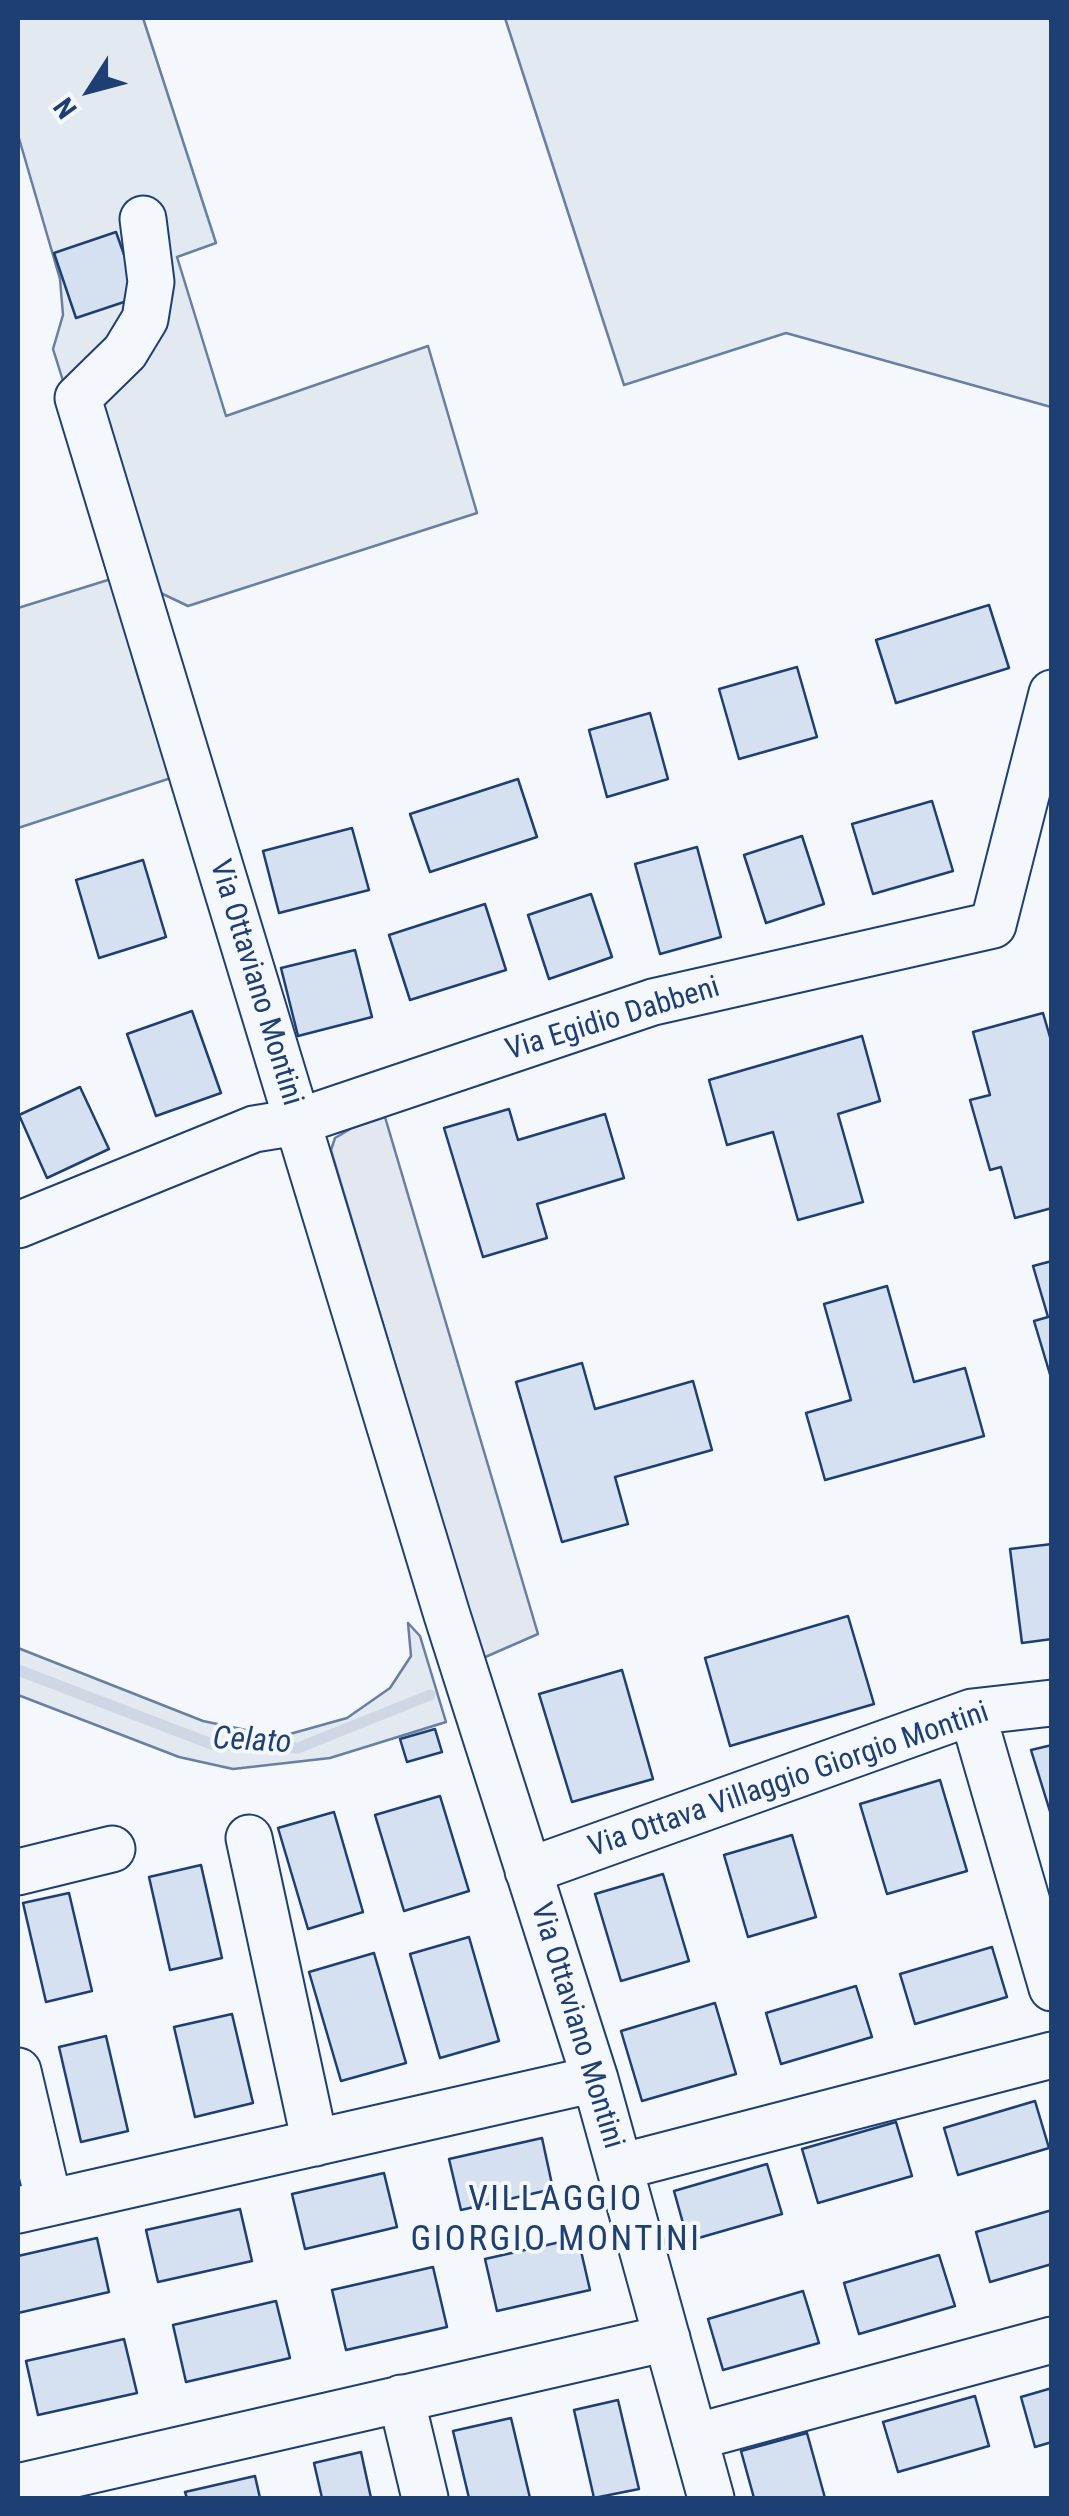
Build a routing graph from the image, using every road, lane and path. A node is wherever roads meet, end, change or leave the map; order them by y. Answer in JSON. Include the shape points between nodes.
{"nodes":[{"id":1,"x":143,"y":219,"type":"dead end"},
{"id":2,"x":1052,"y":694,"type":"edge"},
{"id":3,"x":298,"y":1122,"type":"junction"},
{"id":4,"x":18,"y":1225,"type":"edge"},
{"id":5,"x":1052,"y":1703,"type":"edge"},
{"id":6,"x":972,"y":1712,"type":"junction"},
{"id":7,"x":249,"y":1838,"type":"dead end"},
{"id":8,"x":112,"y":1849,"type":"dead end"},
{"id":9,"x":528,"y":1870,"type":"junction"},
{"id":10,"x":18,"y":1872,"type":"edge"},
{"id":11,"x":1052,"y":1988,"type":"edge"},
{"id":12,"x":1052,"y":2055,"type":"edge"},
{"id":13,"x":18,"y":2070,"type":"edge"},
{"id":14,"x":595,"y":2079,"type":"junction"},
{"id":15,"x":314,"y":2143,"type":"junction"},
{"id":16,"x":620,"y":2166,"type":"junction"},
{"id":17,"x":33,"y":2207,"type":"edge"},
{"id":18,"x":667,"y":2338,"type":"junction"},
{"id":19,"x":1052,"y":2340,"type":"edge"},
{"id":20,"x":401,"y":2398,"type":"junction"},
{"id":21,"x":695,"y":2437,"type":"junction"},
{"id":22,"x":135,"y":2480,"type":"edge"},
{"id":23,"x":18,"y":2487,"type":"edge"},
{"id":24,"x":425,"y":2498,"type":"edge"},
{"id":25,"x":711,"y":2498,"type":"edge"}],
"edges":[{"from":1,"to":3,"type":"street","name":"Via Ottaviano Montini","via":[[151,282],[145,319],[125,352],[78,398]]},
{"from":2,"to":3,"type":"street","name":"Via Egidio Dabbeni","via":[[993,924],[653,1002]]},
{"from":3,"to":4,"type":"street","name":"Via Egidio Dabbeni","via":[[254,1129]]},
{"from":3,"to":9,"type":"street","name":"Via Ottaviano Montini","via":[[332,1196]]},
{"from":5,"to":6,"type":"street","name":"Via Ottava Villaggio Giorgio Montini"},
{"from":6,"to":9,"type":"street","name":"Via Ottava Villaggio Giorgio Montini"},
{"from":6,"to":11,"type":"street"},
{"from":7,"to":15,"type":"street"},
{"from":8,"to":10,"type":"street"},
{"from":9,"to":14,"type":"street","name":"Via Ottaviano Montini"},
{"from":12,"to":16,"type":"street"},
{"from":13,"to":17,"type":"street"},
{"from":14,"to":15,"type":"street"},
{"from":14,"to":16,"type":"street","name":"Via Ottaviano Montini"},
{"from":15,"to":17,"type":"street"},
{"from":16,"to":18,"type":"street","name":"Via Ottaviano Montini"},
{"from":18,"to":20,"type":"street"},
{"from":18,"to":21,"type":"street","name":"Via Ottaviano Montini"},
{"from":19,"to":21,"type":"street"},
{"from":20,"to":22,"type":"street"},
{"from":20,"to":24,"type":"street"},
{"from":21,"to":25,"type":"street","name":"Via Ottaviano Montini"},
{"from":22,"to":23,"type":"street"}]}
